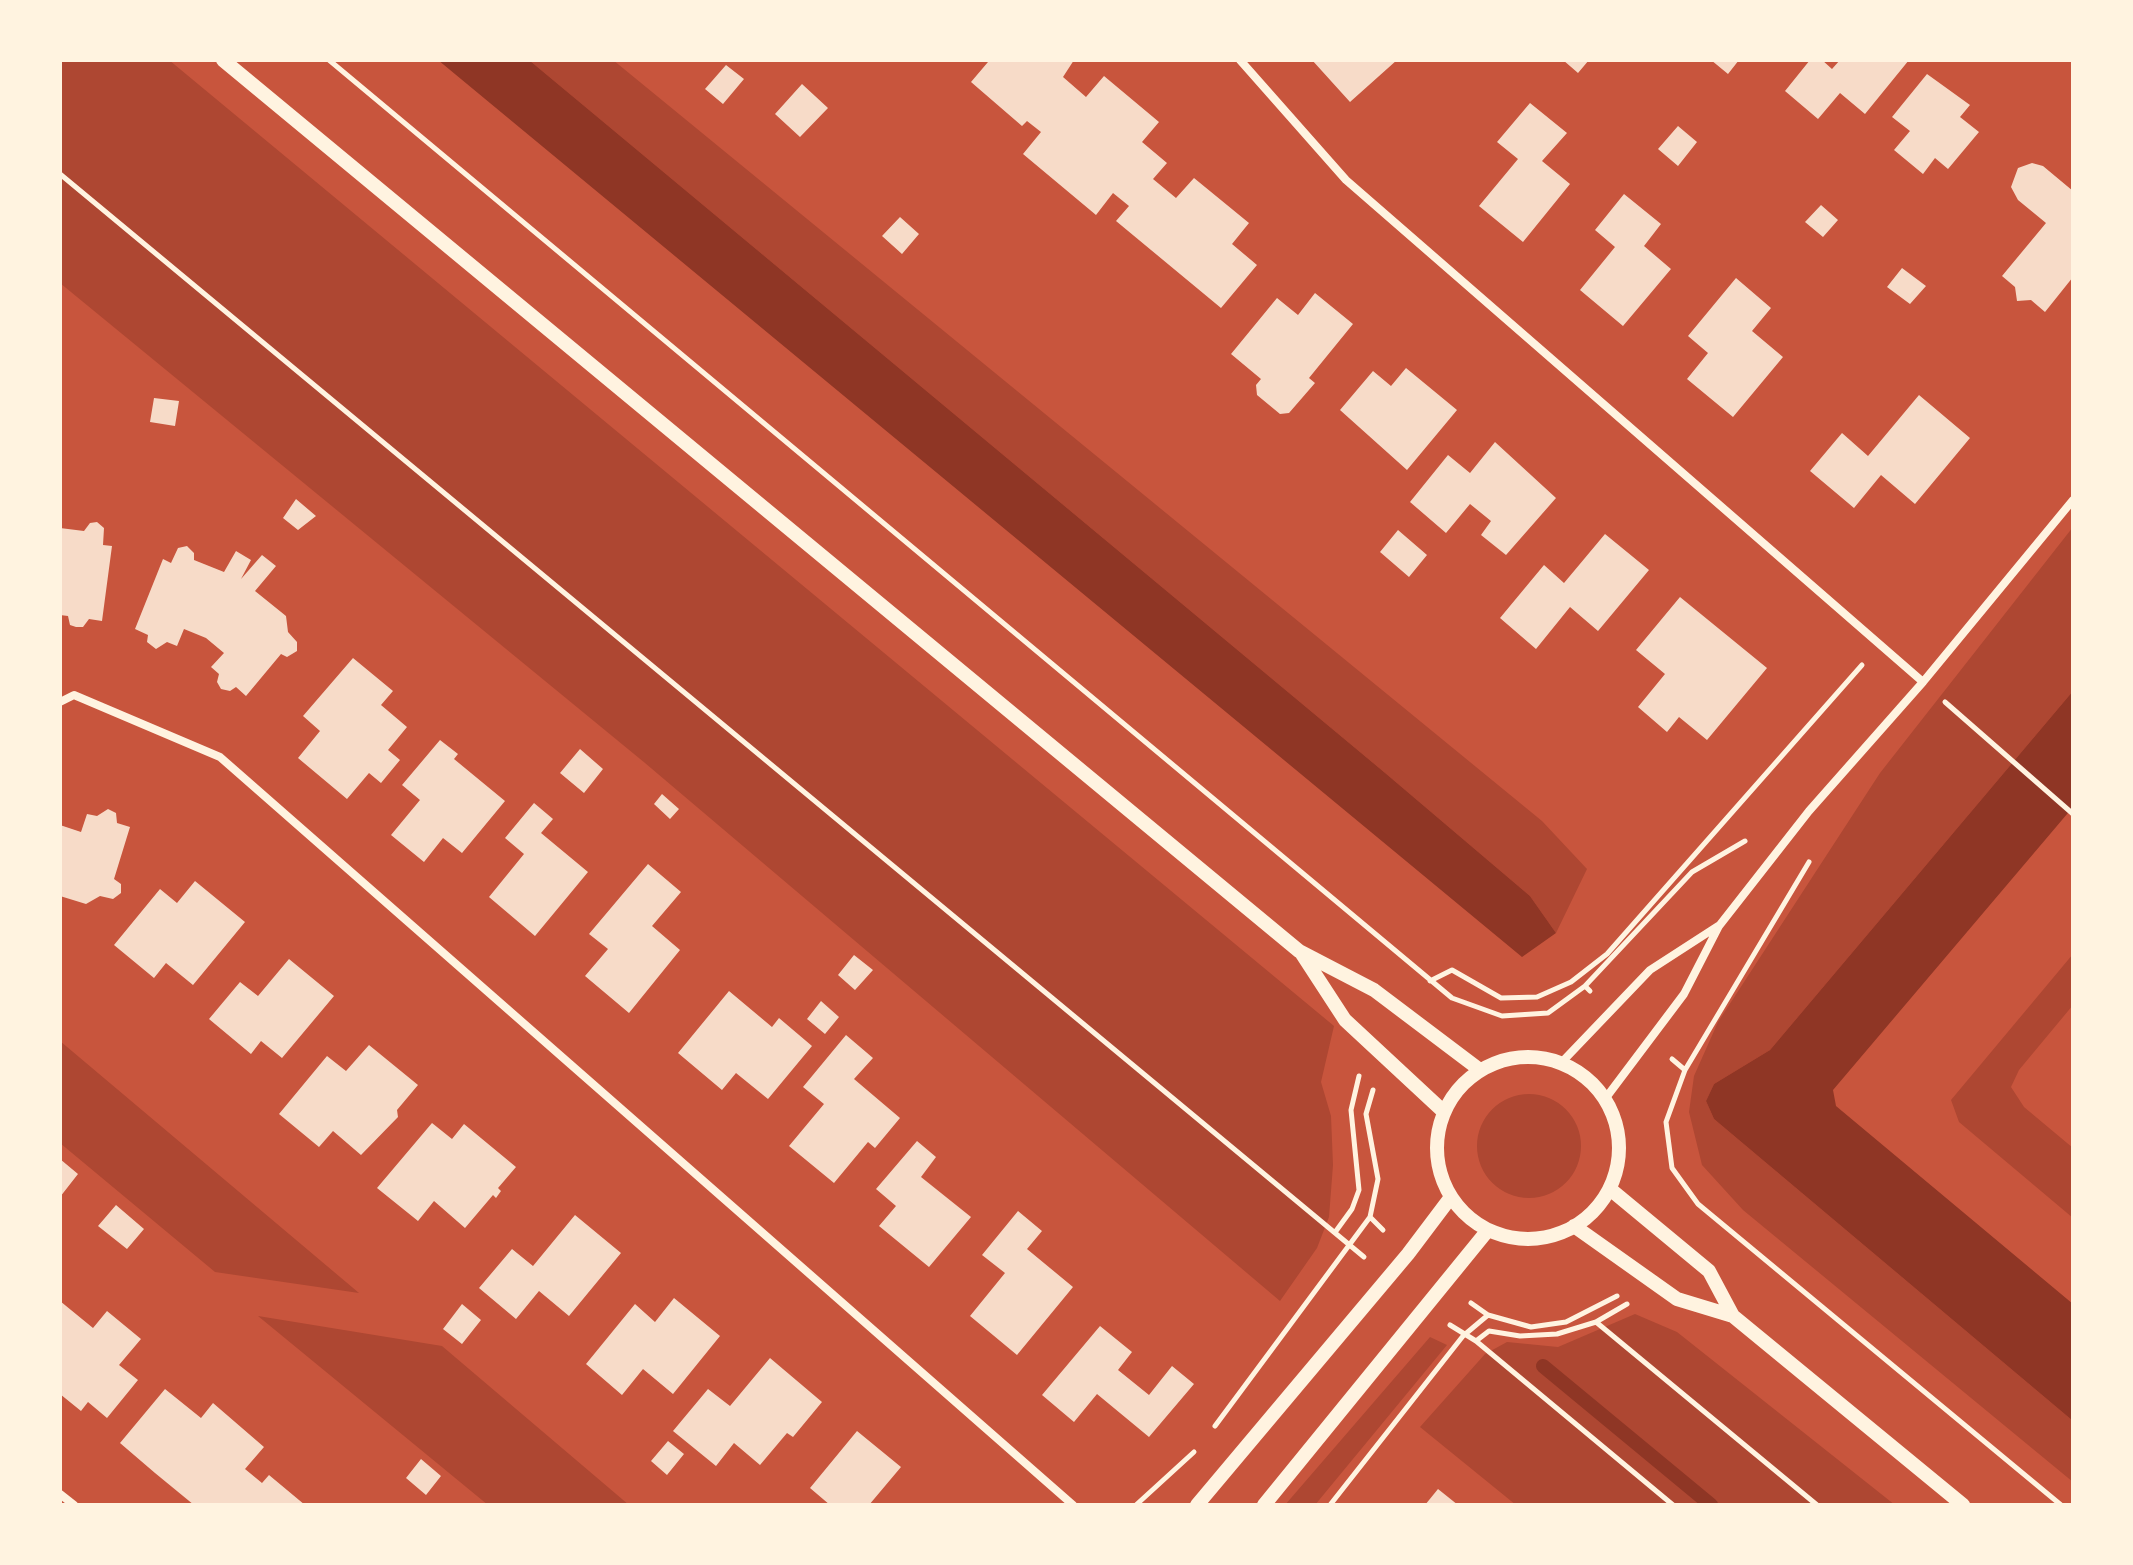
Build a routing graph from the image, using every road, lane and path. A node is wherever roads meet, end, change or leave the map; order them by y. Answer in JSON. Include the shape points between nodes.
{"nodes":[{"id":1,"x":223,"y":60,"type":"edge"},
{"id":2,"x":329,"y":60,"type":"edge"},
{"id":3,"x":1240,"y":60,"type":"edge"},
{"id":4,"x":60,"y":174,"type":"edge"},
{"id":5,"x":2073,"y":500,"type":"edge"},
{"id":6,"x":1880,"y":644,"type":"junction"},
{"id":7,"x":1923,"y":682,"type":"junction"},
{"id":8,"x":60,"y":702,"type":"edge"},
{"id":9,"x":1809,"y":811,"type":"junction"},
{"id":10,"x":2073,"y":814,"type":"edge"},
{"id":11,"x":1754,"y":837,"type":"dead end"},
{"id":12,"x":1719,"y":926,"type":"junction"},
{"id":13,"x":1299,"y":951,"type":"junction"},
{"id":14,"x":1430,"y":981,"type":"junction"},
{"id":15,"x":1585,"y":986,"type":"junction"},
{"id":16,"x":1452,"y":998,"type":"junction"},
{"id":17,"x":1614,"y":1009,"type":"junction"},
{"id":18,"x":1402,"y":1010,"type":"junction"},
{"id":19,"x":1425,"y":1028,"type":"junction"},
{"id":20,"x":1651,"y":1040,"type":"junction"},
{"id":21,"x":1371,"y":1043,"type":"junction"},
{"id":22,"x":1561,"y":1063,"type":"junction"},
{"id":23,"x":1395,"y":1064,"type":"junction"},
{"id":24,"x":1480,"y":1070,"type":"junction"},
{"id":25,"x":1685,"y":1070,"type":"junction"},
{"id":26,"x":1605,"y":1099,"type":"junction"},
{"id":27,"x":1444,"y":1112,"type":"junction"},
{"id":28,"x":1610,"y":1189,"type":"junction"},
{"id":29,"x":1451,"y":1197,"type":"junction"},
{"id":30,"x":1698,"y":1204,"type":"junction"},
{"id":31,"x":1370,"y":1217,"type":"junction"},
{"id":32,"x":1574,"y":1226,"type":"junction"},
{"id":33,"x":1488,"y":1230,"type":"junction"},
{"id":34,"x":1336,"y":1231,"type":"junction"},
{"id":35,"x":1670,"y":1237,"type":"junction"},
{"id":36,"x":1350,"y":1246,"type":"junction"},
{"id":37,"x":1408,"y":1254,"type":"junction"},
{"id":38,"x":1640,"y":1272,"type":"junction"},
{"id":39,"x":1389,"y":1276,"type":"junction"},
{"id":40,"x":1445,"y":1285,"type":"junction"},
{"id":41,"x":1661,"y":1287,"type":"junction"},
{"id":42,"x":1428,"y":1306,"type":"junction"},
{"id":43,"x":1488,"y":1315,"type":"junction"},
{"id":44,"x":1733,"y":1316,"type":"junction"},
{"id":45,"x":1596,"y":1322,"type":"junction"},
{"id":46,"x":1463,"y":1336,"type":"junction"},
{"id":47,"x":1476,"y":1341,"type":"junction"},
{"id":48,"x":1209,"y":1434,"type":"dead end"},
{"id":49,"x":1200,"y":1447,"type":"dead end"},
{"id":50,"x":60,"y":1494,"type":"edge"},
{"id":51,"x":74,"y":1505,"type":"edge"},
{"id":52,"x":1073,"y":1505,"type":"edge"},
{"id":53,"x":1136,"y":1505,"type":"edge"},
{"id":54,"x":1197,"y":1505,"type":"edge"},
{"id":55,"x":1264,"y":1505,"type":"edge"},
{"id":56,"x":1330,"y":1505,"type":"edge"},
{"id":57,"x":1673,"y":1505,"type":"edge"},
{"id":58,"x":1817,"y":1505,"type":"edge"},
{"id":59,"x":1963,"y":1505,"type":"edge"},
{"id":60,"x":2061,"y":1505,"type":"edge"}],
"edges":[{"from":1,"to":13,"type":"street"},
{"from":2,"to":14,"type":"path"},
{"from":3,"to":6,"type":"street","via":[[1346,180]]},
{"from":4,"to":34,"type":"path"},
{"from":5,"to":7,"type":"street"},
{"from":6,"to":7,"type":"street"},
{"from":6,"to":14,"type":"path","via":[[1607,954],[1571,982],[1537,997],[1501,998],[1452,970]]},
{"from":7,"to":9,"type":"street"},
{"from":7,"to":10,"type":"path"},
{"from":8,"to":52,"type":"street","via":[[74,695],[220,757]]},
{"from":9,"to":12,"type":"street"},
{"from":9,"to":25,"type":"path","via":[[1809,868]]},
{"from":11,"to":15,"type":"path","via":[[1692,872]]},
{"from":12,"to":17,"type":"street","via":[[1650,970]]},
{"from":12,"to":20,"type":"street","via":[[1684,994]]},
{"from":13,"to":18,"type":"street"},
{"from":13,"to":21,"type":"street","via":[[1345,1020]]},
{"from":14,"to":16,"type":"path"},
{"from":14,"to":18,"type":"path"},
{"from":15,"to":16,"type":"path","via":[[1548,1013],[1502,1016]]},
{"from":15,"to":17,"type":"path"},
{"from":16,"to":19,"type":"path"},
{"from":17,"to":22,"type":"street"},
{"from":18,"to":19,"type":"street"},
{"from":19,"to":24,"type":"street"},
{"from":20,"to":25,"type":"path"},
{"from":20,"to":26,"type":"street"},
{"from":21,"to":23,"type":"street"},
{"from":21,"to":34,"type":"path","via":[[1354,1061],[1360,1078],[1351,1110],[1359,1190]]},
{"from":22,"to":24,"type":"street","via":[[1534,1056],[1506,1059]]},
{"from":22,"to":26,"type":"street","via":[[1586,1077]]},
{"from":23,"to":27,"type":"street"},
{"from":23,"to":31,"type":"path","via":[[1373,1089],[1366,1114],[1378,1179]]},
{"from":24,"to":27,"type":"street","via":[[1459,1088]]},
{"from":25,"to":30,"type":"path","via":[[1666,1122],[1672,1168]]},
{"from":26,"to":28,"type":"street","via":[[1617,1127],[1618,1159]]},
{"from":27,"to":29,"type":"street","via":[[1437,1140],[1439,1170]]},
{"from":28,"to":32,"type":"street"},
{"from":28,"to":35,"type":"street"},
{"from":29,"to":33,"type":"street"},
{"from":29,"to":37,"type":"street"},
{"from":30,"to":35,"type":"path"},
{"from":30,"to":60,"type":"path"},
{"from":31,"to":36,"type":"path"},
{"from":31,"to":37,"type":"path"},
{"from":32,"to":33,"type":"street","via":[[1547,1237],[1517,1238]]},
{"from":32,"to":38,"type":"street"},
{"from":33,"to":40,"type":"street"},
{"from":34,"to":36,"type":"path"},
{"from":35,"to":44,"type":"street","via":[[1709,1271]]},
{"from":36,"to":39,"type":"path"},
{"from":36,"to":48,"type":"path"},
{"from":37,"to":39,"type":"street"},
{"from":38,"to":41,"type":"street"},
{"from":38,"to":43,"type":"path","via":[[1621,1294],[1566,1322],[1531,1327]]},
{"from":39,"to":54,"type":"street"},
{"from":40,"to":42,"type":"street"},
{"from":40,"to":43,"type":"path"},
{"from":41,"to":44,"type":"street","via":[[1677,1299]]},
{"from":41,"to":45,"type":"path","via":[[1642,1306],[1623,1303]]},
{"from":42,"to":46,"type":"path"},
{"from":42,"to":55,"type":"street"},
{"from":43,"to":46,"type":"path"},
{"from":44,"to":59,"type":"street"},
{"from":45,"to":47,"type":"path","via":[[1557,1334],[1489,1331]]},
{"from":45,"to":58,"type":"path"},
{"from":46,"to":47,"type":"path"},
{"from":46,"to":56,"type":"path"},
{"from":47,"to":57,"type":"path"},
{"from":49,"to":53,"type":"path"},
{"from":50,"to":51,"type":"street"}]}
